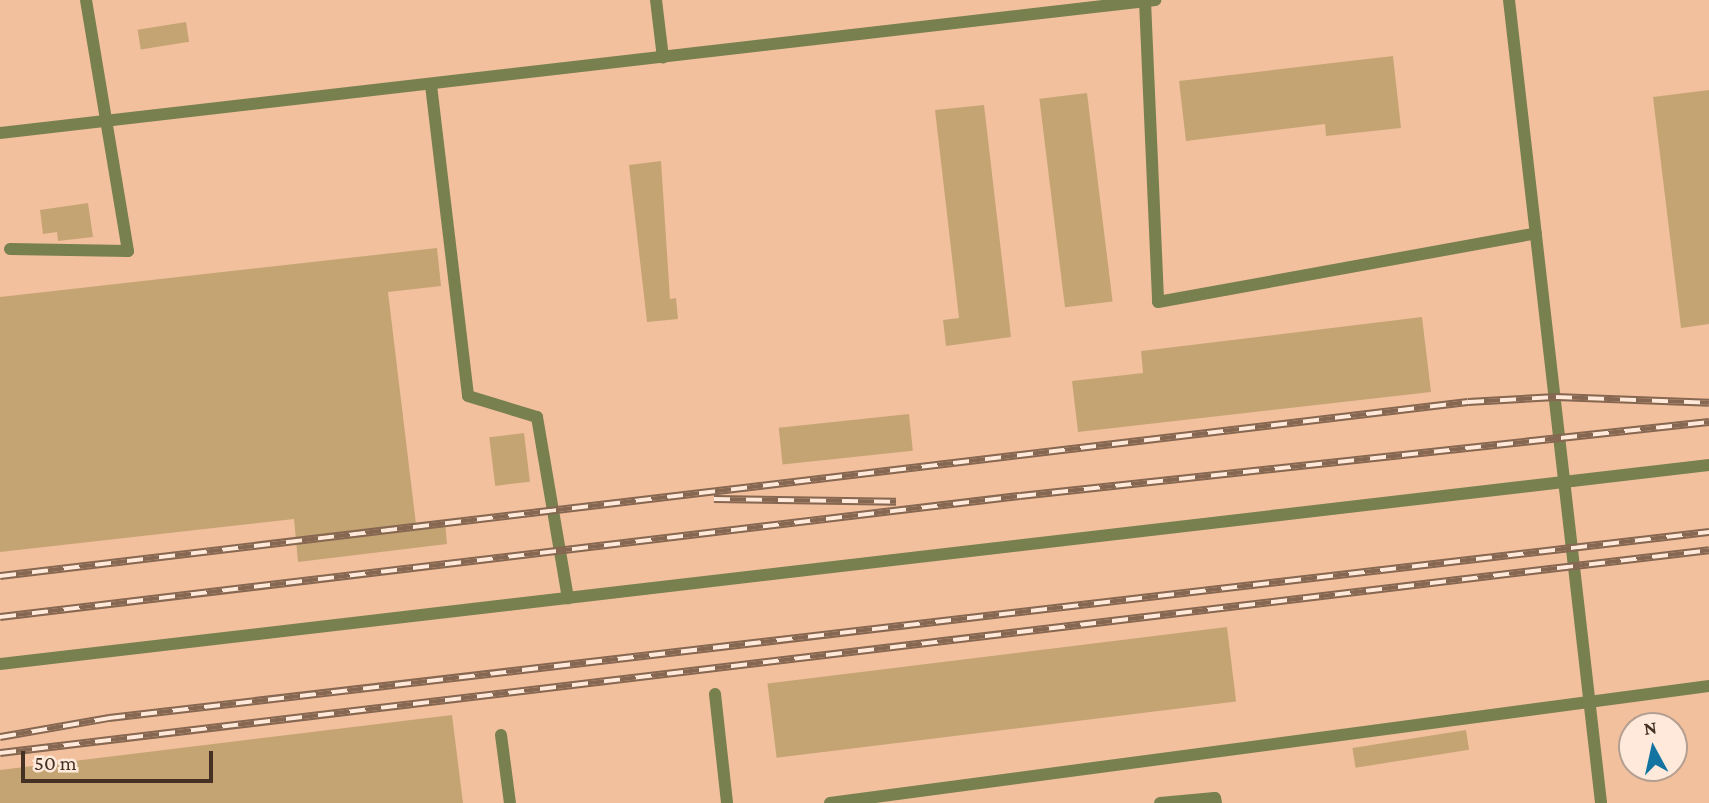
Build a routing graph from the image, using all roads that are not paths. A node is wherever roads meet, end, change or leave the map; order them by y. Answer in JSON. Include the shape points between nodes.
{"nodes":[{"id":1,"x":86,"y":0,"type":"edge"},
{"id":2,"x":656,"y":0,"type":"edge"},
{"id":3,"x":1509,"y":0,"type":"edge"},
{"id":4,"x":1150,"y":1,"type":"edge"},
{"id":5,"x":663,"y":58,"type":"junction"},
{"id":6,"x":431,"y":85,"type":"junction"},
{"id":7,"x":105,"y":121,"type":"junction"},
{"id":8,"x":0,"y":133,"type":"edge"},
{"id":9,"x":1536,"y":233,"type":"junction"},
{"id":10,"x":10,"y":249,"type":"dead end"},
{"id":11,"x":1709,"y":465,"type":"edge"},
{"id":12,"x":1566,"y":482,"type":"junction"},
{"id":13,"x":568,"y":598,"type":"junction"},
{"id":14,"x":0,"y":664,"type":"edge"},
{"id":15,"x":1709,"y":686,"type":"edge"},
{"id":16,"x":715,"y":694,"type":"dead end"},
{"id":17,"x":1590,"y":704,"type":"junction"},
{"id":18,"x":501,"y":735,"type":"dead end"},
{"id":19,"x":510,"y":803,"type":"edge"},
{"id":20,"x":727,"y":803,"type":"edge"},
{"id":21,"x":830,"y":803,"type":"edge"},
{"id":22,"x":1160,"y":803,"type":"edge"},
{"id":23,"x":1216,"y":803,"type":"edge"},
{"id":24,"x":1601,"y":803,"type":"edge"}],
"edges":[{"from":1,"to":7,"type":"lane"},
{"from":2,"to":5,"type":"lane"},
{"from":3,"to":9,"type":"lane"},
{"from":4,"to":5,"type":"lane"},
{"from":4,"to":9,"type":"lane","via":[[1158,302]]},
{"from":5,"to":6,"type":"lane"},
{"from":6,"to":7,"type":"lane"},
{"from":6,"to":13,"type":"lane","via":[[468,396],[537,416]]},
{"from":7,"to":8,"type":"lane"},
{"from":7,"to":10,"type":"lane","via":[[128,251]]},
{"from":9,"to":12,"type":"lane"},
{"from":11,"to":12,"type":"lane"},
{"from":12,"to":13,"type":"lane"},
{"from":12,"to":17,"type":"lane"},
{"from":13,"to":14,"type":"lane"},
{"from":15,"to":17,"type":"lane"},
{"from":16,"to":20,"type":"lane"},
{"from":17,"to":21,"type":"lane"},
{"from":17,"to":24,"type":"lane"},
{"from":18,"to":19,"type":"lane"},
{"from":22,"to":23,"type":"lane","via":[[1215,798]]}]}
